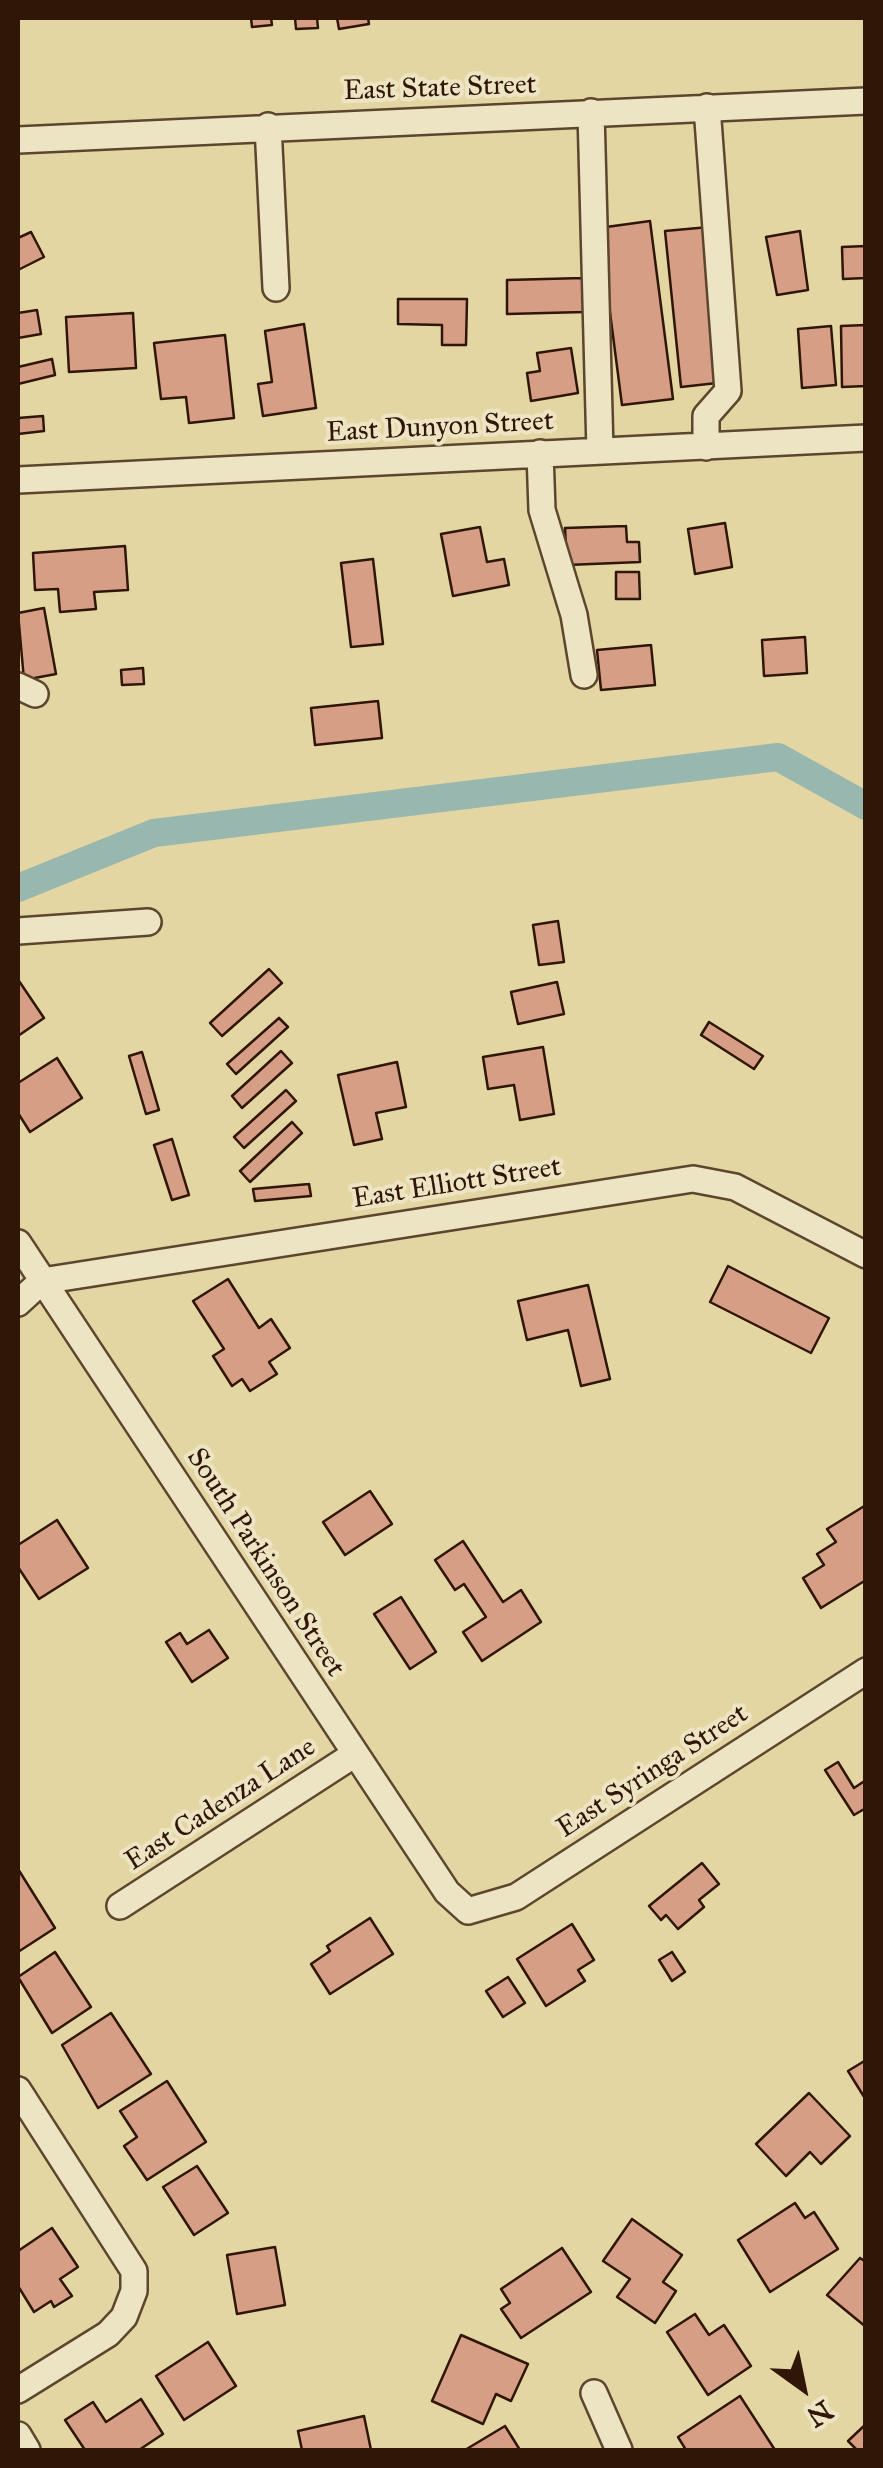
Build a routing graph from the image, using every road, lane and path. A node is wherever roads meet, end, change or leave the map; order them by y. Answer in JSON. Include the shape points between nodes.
{"nodes":[{"id":1,"x":866,"y":100,"type":"edge"},
{"id":2,"x":708,"y":108,"type":"junction"},
{"id":3,"x":590,"y":112,"type":"junction"},
{"id":4,"x":268,"y":126,"type":"junction"},
{"id":5,"x":18,"y":140,"type":"edge"},
{"id":6,"x":276,"y":288,"type":"dead end"},
{"id":7,"x":866,"y":438,"type":"edge"},
{"id":8,"x":706,"y":447,"type":"junction"},
{"id":9,"x":600,"y":451,"type":"junction"},
{"id":10,"x":540,"y":453,"type":"junction"},
{"id":11,"x":18,"y":480,"type":"edge"},
{"id":12,"x":584,"y":675,"type":"dead end"},
{"id":13,"x":148,"y":922,"type":"dead end"},
{"id":14,"x":18,"y":931,"type":"edge"},
{"id":15,"x":18,"y":1243,"type":"edge"},
{"id":16,"x":866,"y":1255,"type":"edge"},
{"id":17,"x":42,"y":1281,"type":"junction"},
{"id":18,"x":18,"y":1302,"type":"edge"},
{"id":19,"x":866,"y":1671,"type":"edge"},
{"id":20,"x":355,"y":1754,"type":"junction"},
{"id":21,"x":120,"y":1906,"type":"dead end"},
{"id":22,"x":468,"y":1911,"type":"joint"},
{"id":23,"x":18,"y":2090,"type":"edge"},
{"id":24,"x":18,"y":2390,"type":"edge"},
{"id":25,"x":594,"y":2393,"type":"dead end"},
{"id":26,"x":18,"y":2435,"type":"edge"},
{"id":27,"x":27,"y":2450,"type":"edge"},
{"id":28,"x":619,"y":2450,"type":"edge"}],
"edges":[{"from":1,"to":2,"type":"street","name":"East State Street"},
{"from":2,"to":3,"type":"street","name":"East State Street"},
{"from":2,"to":8,"type":"street","via":[[728,391],[706,416]]},
{"from":3,"to":4,"type":"street","name":"East State Street"},
{"from":3,"to":9,"type":"street"},
{"from":4,"to":5,"type":"street","name":"East State Street"},
{"from":4,"to":6,"type":"street"},
{"from":7,"to":8,"type":"street","name":"East Dunyon Street"},
{"from":8,"to":9,"type":"street","name":"East Dunyon Street"},
{"from":9,"to":10,"type":"street","name":"East Dunyon Street"},
{"from":10,"to":11,"type":"street","name":"East Dunyon Street"},
{"from":10,"to":12,"type":"street","via":[[542,510],[574,615]]},
{"from":13,"to":14,"type":"street"},
{"from":15,"to":17,"type":"street","name":"South Parkinson Street"},
{"from":16,"to":17,"type":"street","name":"East Elliott Street","via":[[734,1186],[693,1178]]},
{"from":17,"to":18,"type":"street"},
{"from":17,"to":20,"type":"street","name":"South Parkinson Street"},
{"from":19,"to":22,"type":"street","name":"East Syringa Street","via":[[516,1897]]},
{"from":20,"to":21,"type":"street","name":"East Cadenza Lane"},
{"from":20,"to":22,"type":"street","name":"South Parkinson Street","via":[[447,1892]]},
{"from":23,"to":24,"type":"street","via":[[134,2271],[124,2317],[108,2334]]},
{"from":25,"to":28,"type":"street"},
{"from":26,"to":27,"type":"street"}]}
